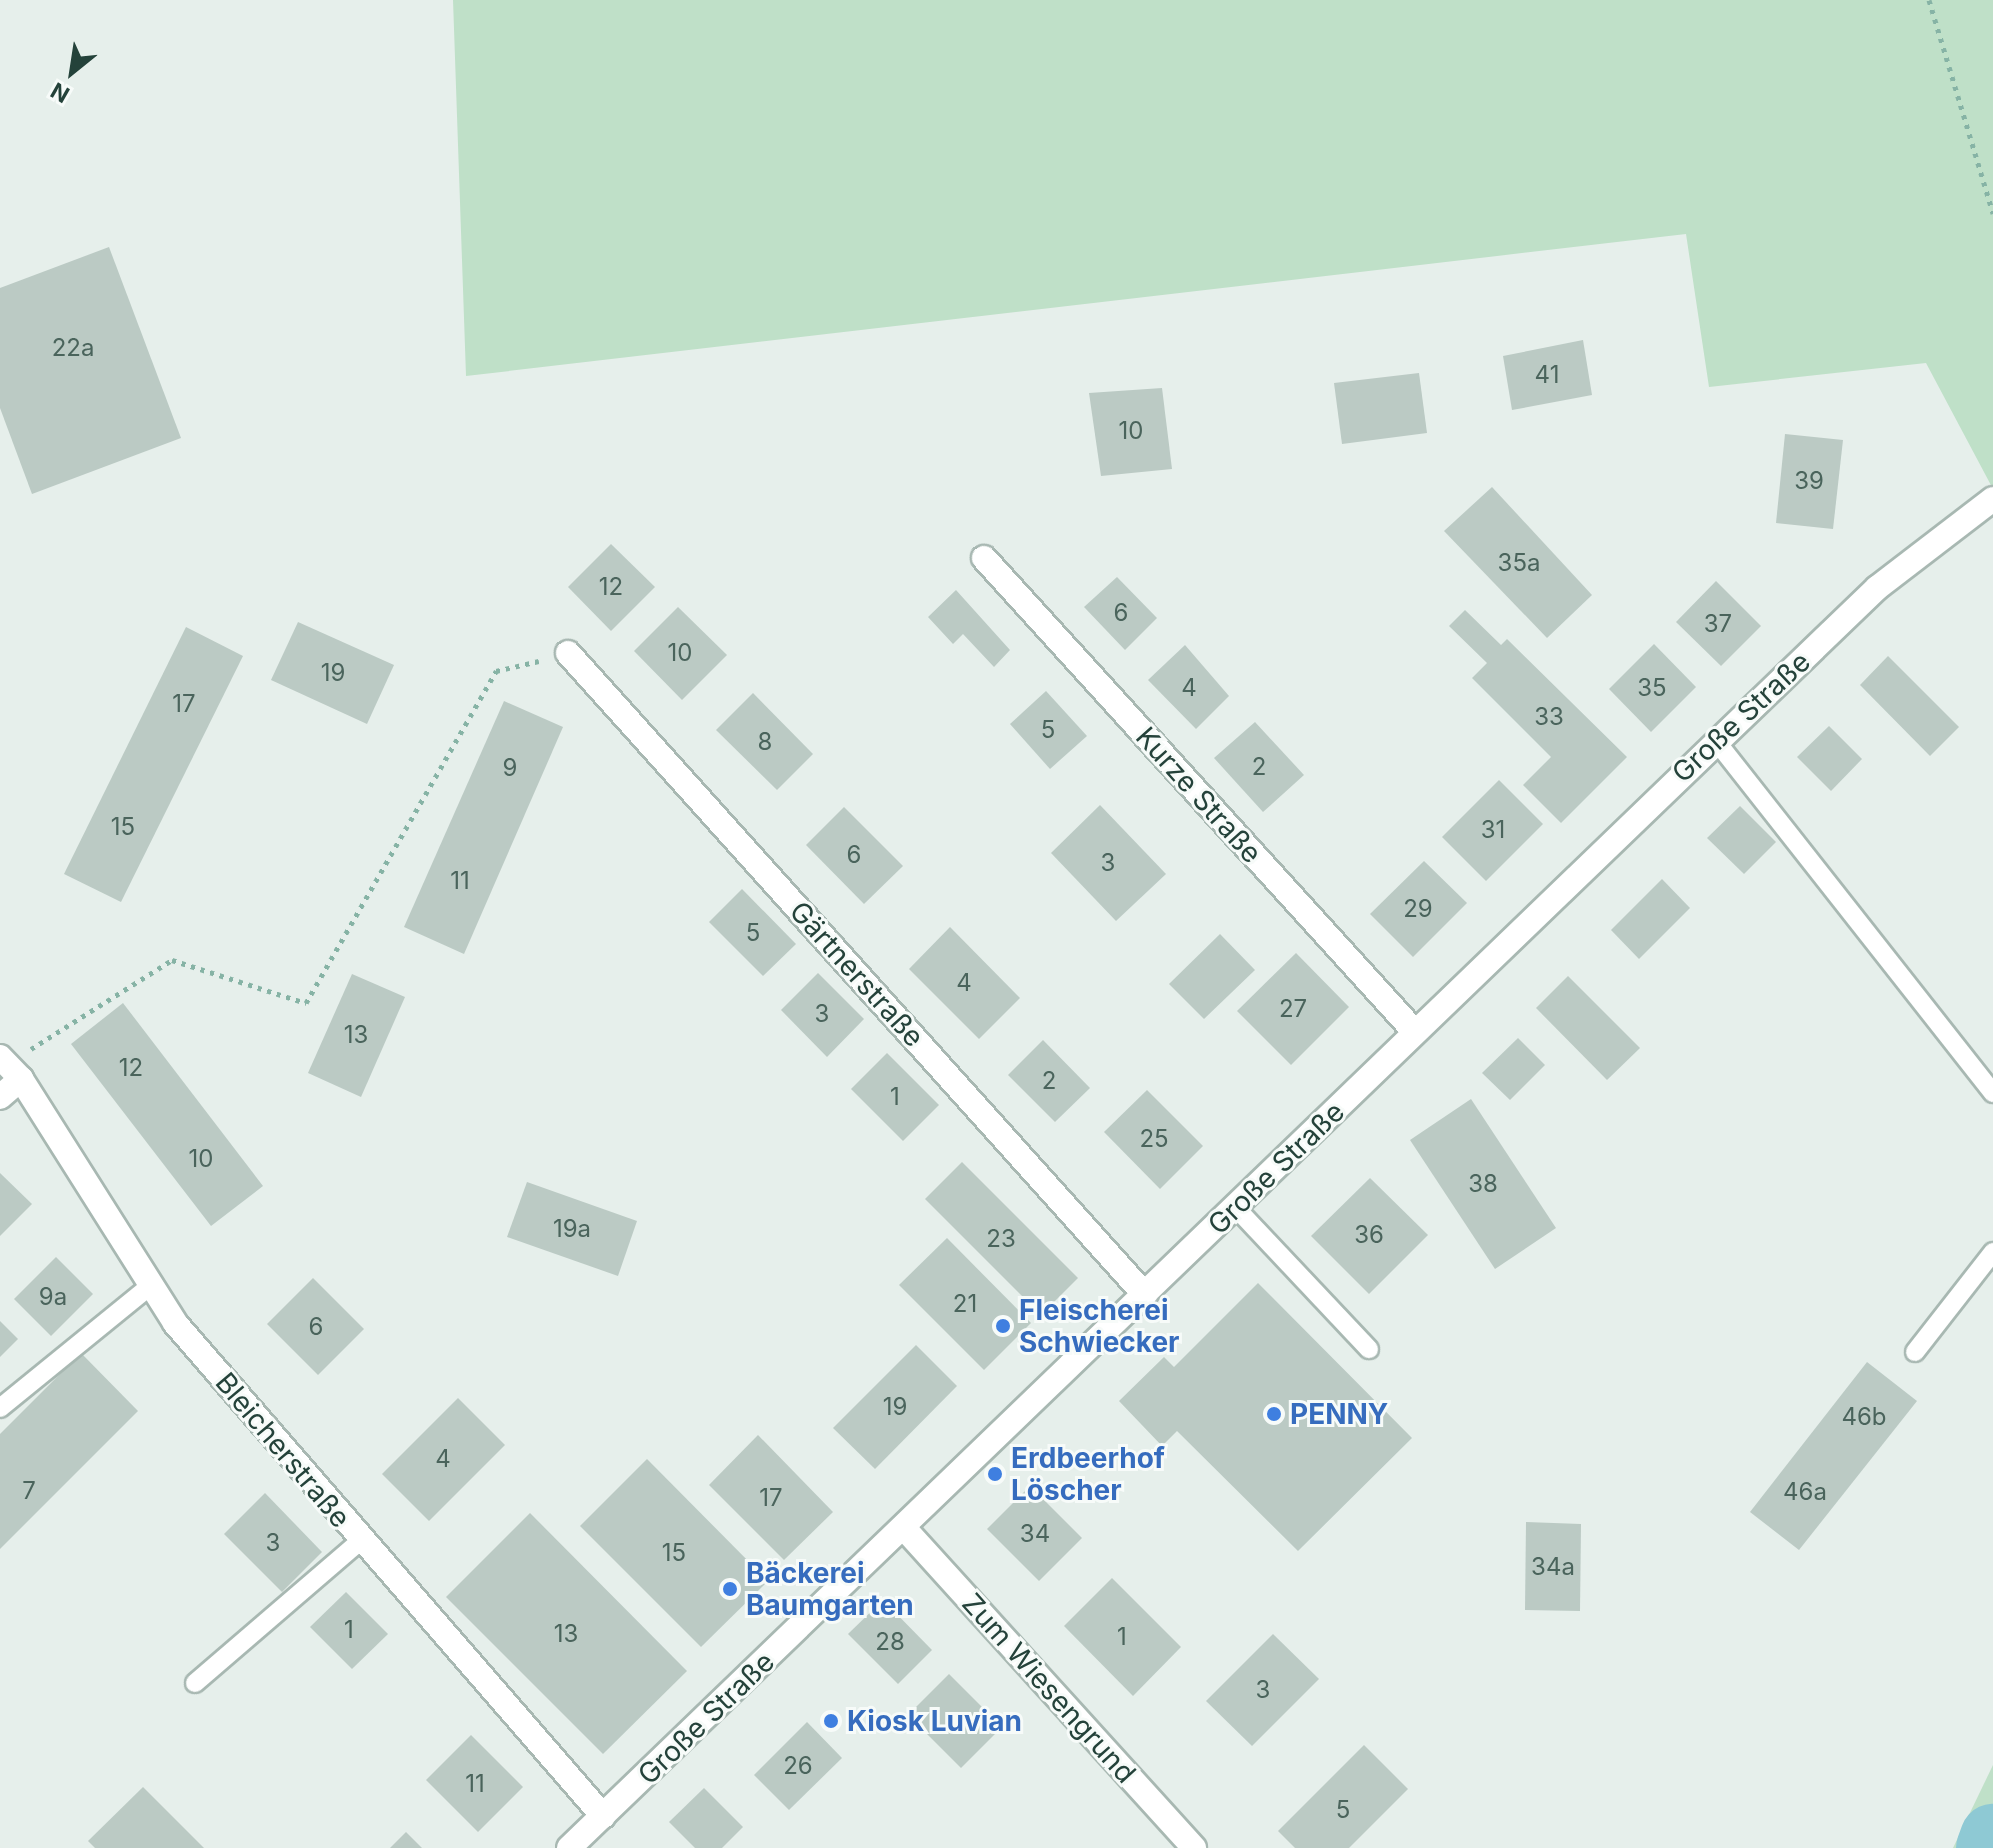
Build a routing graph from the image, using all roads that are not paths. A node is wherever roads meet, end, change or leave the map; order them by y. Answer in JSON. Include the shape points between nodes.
{"nodes":[{"id":1,"x":1993,"y":499,"type":"edge"},
{"id":2,"x":984,"y":558,"type":"dead end"},
{"id":3,"x":568,"y":653,"type":"road end"},
{"id":4,"x":1716,"y":741,"type":"junction"},
{"id":5,"x":1415,"y":1032,"type":"junction"},
{"id":6,"x":9,"y":1067,"type":"edge"},
{"id":7,"x":1993,"y":1093,"type":"edge"},
{"id":8,"x":0,"y":1097,"type":"edge"},
{"id":9,"x":1236,"y":1208,"type":"junction"},
{"id":10,"x":1993,"y":1252,"type":"edge"},
{"id":11,"x":150,"y":1286,"type":"junction"},
{"id":12,"x":1145,"y":1295,"type":"junction"},
{"id":13,"x":1369,"y":1349,"type":"dead end"},
{"id":14,"x":1915,"y":1352,"type":"dead end"},
{"id":15,"x":0,"y":1408,"type":"edge"},
{"id":16,"x":904,"y":1528,"type":"junction"},
{"id":17,"x":360,"y":1541,"type":"junction"},
{"id":18,"x":195,"y":1683,"type":"dead end"},
{"id":19,"x":603,"y":1816,"type":"junction"},
{"id":20,"x":569,"y":1848,"type":"edge"},
{"id":21,"x":1194,"y":1848,"type":"edge"}],
"edges":[{"from":1,"to":4,"type":"street","name":"Große Straße","via":[[1877,588]]},
{"from":2,"to":5,"type":"street","name":"Kurze Straße"},
{"from":3,"to":12,"type":"street","name":"Gärtnerstraße"},
{"from":4,"to":5,"type":"street","name":"Große Straße"},
{"from":4,"to":7,"type":"lane"},
{"from":5,"to":9,"type":"street","name":"Große Straße"},
{"from":6,"to":8,"type":"street"},
{"from":6,"to":11,"type":"street","name":"Bleicherstraße"},
{"from":9,"to":12,"type":"street","name":"Große Straße"},
{"from":9,"to":13,"type":"lane"},
{"from":10,"to":14,"type":"lane"},
{"from":11,"to":15,"type":"lane"},
{"from":11,"to":17,"type":"street","name":"Bleicherstraße","via":[[175,1323]]},
{"from":12,"to":16,"type":"street","name":"Große Straße"},
{"from":16,"to":19,"type":"street","name":"Große Straße"},
{"from":16,"to":21,"type":"street","name":"Zum Wiesengrund"},
{"from":17,"to":18,"type":"lane"},
{"from":17,"to":19,"type":"street","name":"Bleicherstraße"},
{"from":19,"to":20,"type":"street","name":"Große Straße"}]}
